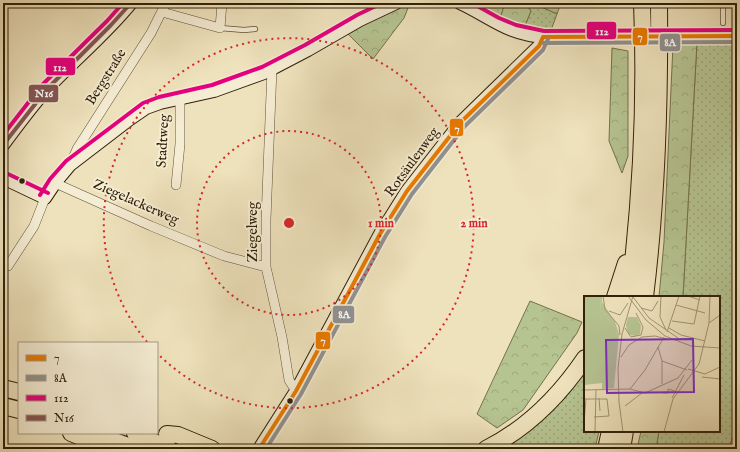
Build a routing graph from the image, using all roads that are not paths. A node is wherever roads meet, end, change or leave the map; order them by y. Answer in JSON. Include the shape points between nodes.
{"nodes":[{"id":1,"x":131,"y":3,"type":"edge"},
{"id":2,"x":166,"y":3,"type":"edge"},
{"id":3,"x":222,"y":3,"type":"edge"},
{"id":4,"x":396,"y":3,"type":"edge"},
{"id":5,"x":460,"y":3,"type":"edge"},
{"id":6,"x":642,"y":3,"type":"edge"},
{"id":7,"x":659,"y":3,"type":"edge"},
{"id":8,"x":723,"y":3,"type":"edge"},
{"id":9,"x":162,"y":12,"type":"junction"},
{"id":10,"x":723,"y":23,"type":"dead end"},
{"id":11,"x":220,"y":28,"type":"junction"},
{"id":12,"x":255,"y":29,"type":"dead end"},
{"id":13,"x":737,"y":36,"type":"edge"},
{"id":14,"x":543,"y":37,"type":"junction"},
{"id":15,"x":272,"y":69,"type":"junction"},
{"id":16,"x":180,"y":98,"type":"junction"},
{"id":17,"x":3,"y":145,"type":"edge"},
{"id":18,"x":70,"y":165,"type":"junction"},
{"id":19,"x":3,"y":178,"type":"edge"},
{"id":20,"x":55,"y":183,"type":"junction"},
{"id":21,"x":176,"y":184,"type":"dead end"},
{"id":22,"x":45,"y":198,"type":"junction"},
{"id":23,"x":638,"y":215,"type":"junction"},
{"id":24,"x":8,"y":266,"type":"dead end"},
{"id":25,"x":266,"y":267,"type":"junction"},
{"id":26,"x":615,"y":296,"type":"edge"},
{"id":27,"x":629,"y":296,"type":"edge"},
{"id":28,"x":645,"y":296,"type":"edge"},
{"id":29,"x":584,"y":359,"type":"edge"},
{"id":30,"x":3,"y":388,"type":"edge"},
{"id":31,"x":296,"y":391,"type":"junction"},
{"id":32,"x":18,"y":392,"type":"edge"},
{"id":33,"x":3,"y":406,"type":"edge"},
{"id":34,"x":18,"y":410,"type":"edge"},
{"id":35,"x":737,"y":430,"type":"edge"},
{"id":36,"x":610,"y":432,"type":"edge"},
{"id":37,"x":625,"y":432,"type":"edge"},
{"id":38,"x":73,"y":434,"type":"edge"},
{"id":39,"x":96,"y":434,"type":"edge"},
{"id":40,"x":141,"y":434,"type":"edge"},
{"id":41,"x":164,"y":438,"type":"edge"},
{"id":42,"x":260,"y":446,"type":"edge"},
{"id":43,"x":109,"y":449,"type":"edge"},
{"id":44,"x":136,"y":449,"type":"edge"},
{"id":45,"x":200,"y":449,"type":"edge"},
{"id":46,"x":212,"y":449,"type":"edge"},
{"id":47,"x":486,"y":449,"type":"edge"},
{"id":48,"x":606,"y":449,"type":"edge"},
{"id":49,"x":622,"y":449,"type":"edge"},
{"id":50,"x":732,"y":449,"type":"edge"}],
"edges":[{"from":1,"to":17,"type":"street","via":[[47,89]]},
{"from":2,"to":9,"type":"street","name":"Bergstraße"},
{"from":3,"to":11,"type":"street"},
{"from":4,"to":15,"type":"street","name":"Stadtweg"},
{"from":5,"to":14,"type":"street","via":[[514,31]]},
{"from":6,"to":23,"type":"highway","via":[[642,135]]},
{"from":7,"to":28,"type":"highway","via":[[655,194]]},
{"from":8,"to":10,"type":"lane"},
{"from":9,"to":11,"type":"street"},
{"from":9,"to":18,"type":"street","name":"Bergstraße","via":[[77,149]]},
{"from":11,"to":12,"type":"lane"},
{"from":13,"to":14,"type":"street","bridge":true},
{"from":14,"to":31,"type":"street","name":"Rotsäulenweg","via":[[539,46],[461,122],[407,191],[380,234]]},
{"from":15,"to":16,"type":"street","name":"Stadtweg","via":[[214,91]]},
{"from":15,"to":25,"type":"street","name":"Ziegelweg"},
{"from":16,"to":18,"type":"street","name":"Stadtweg","via":[[146,108]]},
{"from":16,"to":21,"type":"street","name":"Stadtweg","via":[[180,144]]},
{"from":18,"to":20,"type":"street","name":"Stadtweg"},
{"from":19,"to":22,"type":"street"},
{"from":20,"to":22,"type":"street"},
{"from":20,"to":25,"type":"street","name":"Ziegelackerweg","via":[[224,256]]},
{"from":22,"to":24,"type":"street","via":[[34,226]]},
{"from":23,"to":26,"type":"highway"},
{"from":23,"to":27,"type":"highway"},
{"from":25,"to":31,"type":"street","name":"Ziegelweg","via":[[289,380]]},
{"from":29,"to":47,"type":"highway","via":[[543,408],[520,428]]},
{"from":30,"to":32,"type":"highway"},
{"from":31,"to":42,"type":"street","name":"Rotsäulenweg"},
{"from":33,"to":34,"type":"highway"},
{"from":35,"to":50,"type":"lane"},
{"from":36,"to":48,"type":"highway"},
{"from":37,"to":49,"type":"highway"},
{"from":38,"to":43,"type":"highway"},
{"from":39,"to":44,"type":"highway"},
{"from":40,"to":41,"type":"highway"},
{"from":41,"to":45,"type":"highway"},
{"from":41,"to":46,"type":"highway","via":[[178,435]]}]}
